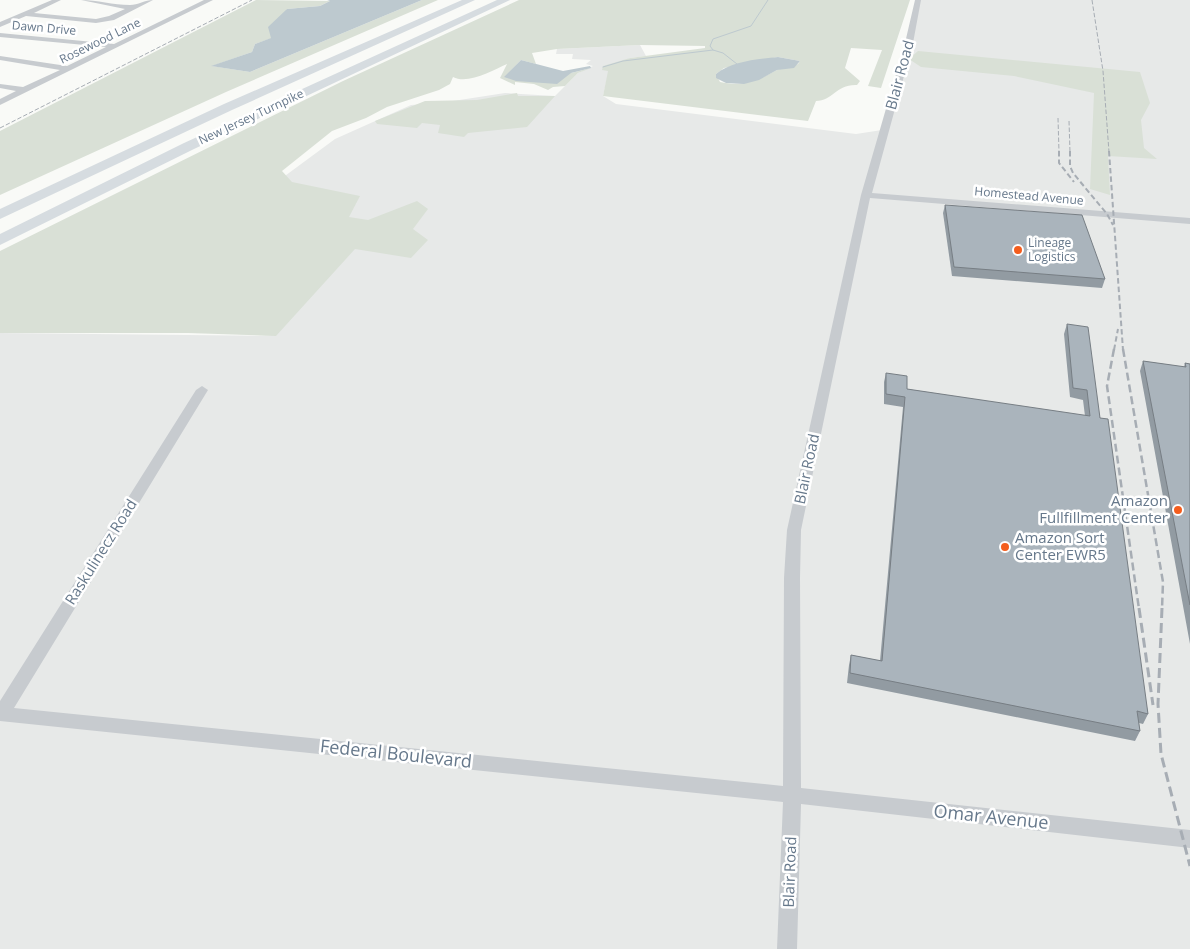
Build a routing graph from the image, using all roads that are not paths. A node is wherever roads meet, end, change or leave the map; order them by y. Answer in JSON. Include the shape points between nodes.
{"nodes":[{"id":1,"x":58,"y":0,"type":"edge"},
{"id":2,"x":84,"y":0,"type":"edge"},
{"id":3,"x":150,"y":0,"type":"edge"},
{"id":4,"x":210,"y":0,"type":"edge"},
{"id":5,"x":451,"y":0,"type":"edge"},
{"id":6,"x":470,"y":0,"type":"edge"},
{"id":7,"x":487,"y":0,"type":"edge"},
{"id":8,"x":506,"y":0,"type":"edge"},
{"id":9,"x":918,"y":0,"type":"edge"},
{"id":10,"x":133,"y":8,"type":"junction"},
{"id":11,"x":24,"y":14,"type":"junction"},
{"id":12,"x":0,"y":25,"type":"edge"},
{"id":13,"x":0,"y":35,"type":"edge"},
{"id":14,"x":116,"y":46,"type":"junction"},
{"id":15,"x":0,"y":58,"type":"edge"},
{"id":16,"x":68,"y":69,"type":"junction"},
{"id":17,"x":0,"y":86,"type":"edge"},
{"id":18,"x":24,"y":90,"type":"junction"},
{"id":19,"x":0,"y":102,"type":"edge"},
{"id":20,"x":866,"y":195,"type":"junction"},
{"id":21,"x":0,"y":202,"type":"edge"},
{"id":22,"x":0,"y":215,"type":"edge"},
{"id":23,"x":1190,"y":221,"type":"edge"},
{"id":24,"x":0,"y":227,"type":"edge"},
{"id":25,"x":0,"y":240,"type":"edge"},
{"id":26,"x":202,"y":390,"type":"dead end"},
{"id":27,"x":1,"y":714,"type":"edge"},
{"id":28,"x":792,"y":794,"type":"junction"},
{"id":29,"x":1190,"y":839,"type":"edge"},
{"id":30,"x":787,"y":949,"type":"edge"}],
"edges":[{"from":1,"to":11,"type":"street"},
{"from":2,"to":10,"type":"street"},
{"from":3,"to":10,"type":"street"},
{"from":4,"to":14,"type":"street","name":"Rosewood Lane"},
{"from":5,"to":21,"type":"highway","name":"New Jersey Turnpike"},
{"from":6,"to":22,"type":"highway","name":"New Jersey Turnpike","via":[[219,111]]},
{"from":7,"to":24,"type":"highway","name":"New Jersey Turnpike","via":[[216,122]]},
{"from":8,"to":25,"type":"highway","name":"New Jersey Turnpike","via":[[189,146]]},
{"from":9,"to":20,"type":"street","name":"Blair Road"},
{"from":10,"to":11,"type":"street","via":[[111,18],[96,20]]},
{"from":11,"to":12,"type":"street"},
{"from":13,"to":14,"type":"street","name":"Dawn Drive"},
{"from":14,"to":16,"type":"street","name":"Rosewood Lane"},
{"from":15,"to":16,"type":"street"},
{"from":16,"to":18,"type":"street","name":"Rosewood Lane"},
{"from":17,"to":18,"type":"street"},
{"from":18,"to":19,"type":"street","name":"Rosewood Lane"},
{"from":20,"to":23,"type":"street","name":"Homestead Avenue"},
{"from":20,"to":28,"type":"street","name":"Blair Road","via":[[794,530]]},
{"from":26,"to":27,"type":"street","name":"Raskulinecz Road"},
{"from":27,"to":28,"type":"street","name":"Federal Boulevard"},
{"from":28,"to":29,"type":"street","name":"Omar Avenue"},
{"from":28,"to":30,"type":"street","name":"Blair Road"}]}
